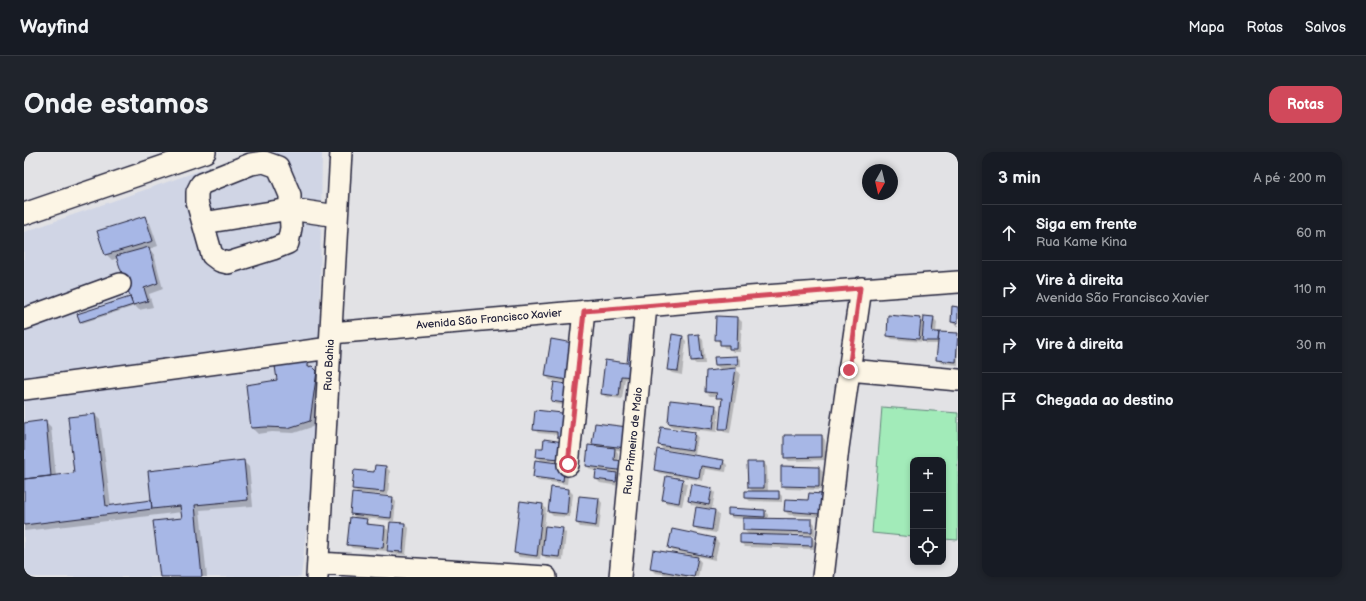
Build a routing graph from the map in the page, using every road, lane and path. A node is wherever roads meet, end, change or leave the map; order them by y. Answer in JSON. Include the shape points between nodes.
{"nodes":[{"id":1,"x":205,"y":152,"type":"edge"},
{"id":2,"x":341,"y":152,"type":"edge"},
{"id":3,"x":290,"y":209,"type":"junction"},
{"id":4,"x":24,"y":214,"type":"edge"},
{"id":5,"x":337,"y":216,"type":"junction"},
{"id":6,"x":203,"y":223,"type":"junction"},
{"id":7,"x":958,"y":282,"type":"edge"},
{"id":8,"x":120,"y":284,"type":"dead end"},
{"id":9,"x":860,"y":288,"type":"junction"},
{"id":10,"x":646,"y":306,"type":"junction"},
{"id":11,"x":584,"y":311,"type":"junction"},
{"id":12,"x":24,"y":319,"type":"edge"},
{"id":13,"x":330,"y":341,"type":"junction"},
{"id":14,"x":849,"y":370,"type":"junction"},
{"id":15,"x":958,"y":380,"type":"edge"},
{"id":16,"x":24,"y":389,"type":"edge"},
{"id":17,"x":568,"y":464,"type":"dead end"},
{"id":18,"x":318,"y":570,"type":"edge"},
{"id":19,"x":546,"y":577,"type":"edge"},
{"id":20,"x":620,"y":577,"type":"edge"},
{"id":21,"x":823,"y":577,"type":"edge"}],
"edges":[{"from":1,"to":4,"type":"street"},
{"from":2,"to":5,"type":"street","name":"Rua Bahia"},
{"from":3,"to":5,"type":"street"},
{"from":3,"to":6,"type":"street"},
{"from":3,"to":6,"type":"street","via":[[291,228],[288,242],[228,263],[212,255]]},
{"from":3,"to":6,"type":"street","via":[[290,195],[278,167],[264,162],[251,164],[200,184],[197,202]]},
{"from":5,"to":13,"type":"street","name":"Rua Bahia"},
{"from":7,"to":9,"type":"street","name":"Avenida São Francisco Xavier"},
{"from":8,"to":12,"type":"street"},
{"from":9,"to":10,"type":"street","name":"Avenida São Francisco Xavier"},
{"from":9,"to":14,"type":"street"},
{"from":10,"to":11,"type":"street","name":"Avenida São Francisco Xavier"},
{"from":10,"to":20,"type":"street","name":"Rua Primeiro de Maio"},
{"from":11,"to":13,"type":"street","name":"Avenida São Francisco Xavier"},
{"from":11,"to":17,"type":"street"},
{"from":13,"to":16,"type":"street","name":"Avenida São Francisco Xavier"},
{"from":13,"to":18,"type":"street","name":"Rua Bahia"},
{"from":14,"to":15,"type":"street"},
{"from":14,"to":21,"type":"street"},
{"from":18,"to":19,"type":"street"}]}
